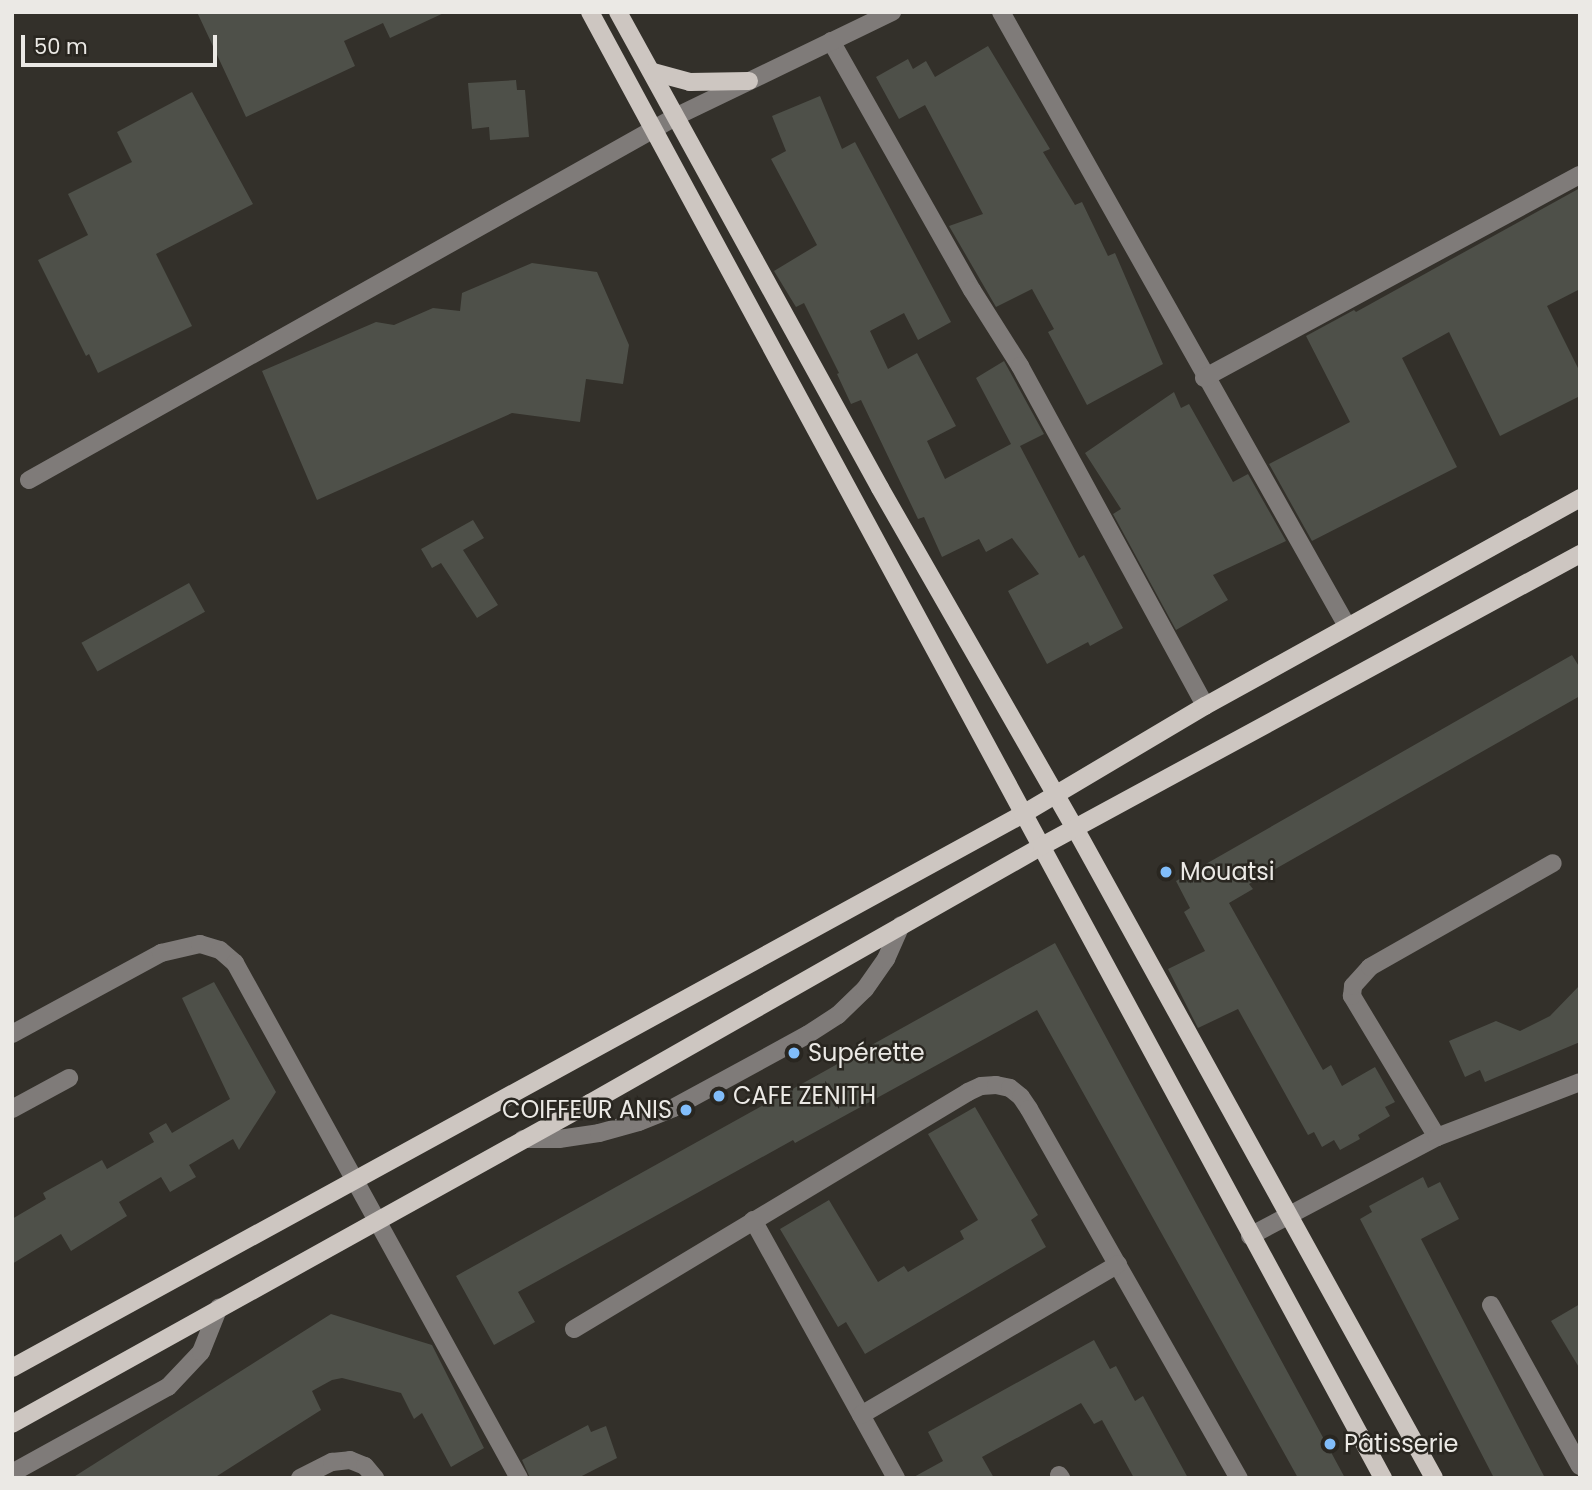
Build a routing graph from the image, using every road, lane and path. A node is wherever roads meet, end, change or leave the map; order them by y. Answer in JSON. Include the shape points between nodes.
{"nodes":[{"id":1,"x":590,"y":12,"type":"edge"},
{"id":2,"x":618,"y":12,"type":"edge"},
{"id":3,"x":892,"y":12,"type":"edge"},
{"id":4,"x":1001,"y":12,"type":"edge"},
{"id":5,"x":831,"y":41,"type":"junction"},
{"id":6,"x":653,"y":72,"type":"junction"},
{"id":7,"x":749,"y":80,"type":"junction"},
{"id":8,"x":677,"y":116,"type":"junction"},
{"id":9,"x":655,"y":128,"type":"junction"},
{"id":10,"x":1580,"y":175,"type":"edge"},
{"id":11,"x":1204,"y":378,"type":"junction"},
{"id":12,"x":29,"y":480,"type":"dead end"},
{"id":13,"x":1580,"y":498,"type":"edge"},
{"id":14,"x":1580,"y":554,"type":"edge"},
{"id":15,"x":1347,"y":626,"type":"junction"},
{"id":16,"x":1205,"y":706,"type":"junction"},
{"id":17,"x":1054,"y":793,"type":"junction"},
{"id":18,"x":1023,"y":814,"type":"junction"},
{"id":19,"x":1076,"y":830,"type":"junction"},
{"id":20,"x":1042,"y":846,"type":"junction"},
{"id":21,"x":1553,"y":863,"type":"dead end"},
{"id":22,"x":901,"y":925,"type":"junction"},
{"id":23,"x":12,"y":1034,"type":"edge"},
{"id":24,"x":69,"y":1078,"type":"dead end"},
{"id":25,"x":1580,"y":1082,"type":"edge"},
{"id":26,"x":12,"y":1109,"type":"edge"},
{"id":27,"x":1437,"y":1137,"type":"junction"},
{"id":28,"x":523,"y":1139,"type":"junction"},
{"id":29,"x":358,"y":1180,"type":"junction"},
{"id":30,"x":1289,"y":1213,"type":"junction"},
{"id":31,"x":378,"y":1218,"type":"junction"},
{"id":32,"x":753,"y":1220,"type":"junction"},
{"id":33,"x":1250,"y":1236,"type":"junction"},
{"id":34,"x":1118,"y":1264,"type":"junction"},
{"id":35,"x":1491,"y":1305,"type":"dead end"},
{"id":36,"x":219,"y":1307,"type":"junction"},
{"id":37,"x":574,"y":1329,"type":"dead end"},
{"id":38,"x":12,"y":1368,"type":"edge"},
{"id":39,"x":861,"y":1415,"type":"junction"},
{"id":40,"x":12,"y":1424,"type":"edge"},
{"id":41,"x":1580,"y":1466,"type":"edge"},
{"id":42,"x":12,"y":1473,"type":"edge"},
{"id":43,"x":300,"y":1478,"type":"edge"},
{"id":44,"x":375,"y":1478,"type":"edge"},
{"id":45,"x":519,"y":1478,"type":"edge"},
{"id":46,"x":896,"y":1478,"type":"edge"},
{"id":47,"x":1239,"y":1478,"type":"edge"},
{"id":48,"x":1383,"y":1478,"type":"edge"},
{"id":49,"x":1434,"y":1478,"type":"edge"}],
"edges":[{"from":1,"to":9,"type":"main road"},
{"from":2,"to":6,"type":"main road"},
{"from":3,"to":5,"type":"street"},
{"from":4,"to":11,"type":"street"},
{"from":5,"to":7,"type":"street"},
{"from":5,"to":16,"type":"street","via":[[1020,366]]},
{"from":6,"to":7,"type":"main road","via":[[690,82]]},
{"from":6,"to":8,"type":"main road"},
{"from":7,"to":8,"type":"street"},
{"from":8,"to":9,"type":"street"},
{"from":8,"to":17,"type":"main road","via":[[880,488]]},
{"from":9,"to":12,"type":"street"},
{"from":9,"to":18,"type":"main road"},
{"from":10,"to":11,"type":"street"},
{"from":11,"to":15,"type":"street"},
{"from":13,"to":15,"type":"main road"},
{"from":14,"to":19,"type":"main road"},
{"from":15,"to":16,"type":"main road"},
{"from":16,"to":17,"type":"main road"},
{"from":17,"to":18,"type":"main road"},
{"from":17,"to":19,"type":"main road"},
{"from":18,"to":20,"type":"main road"},
{"from":18,"to":29,"type":"main road"},
{"from":19,"to":20,"type":"main road"},
{"from":19,"to":30,"type":"main road"},
{"from":20,"to":22,"type":"main road"},
{"from":20,"to":33,"type":"main road"},
{"from":21,"to":27,"type":"street","via":[[1370,967],[1353,986],[1352,996]]},
{"from":22,"to":28,"type":"main road"},
{"from":22,"to":28,"type":"street","via":[[886,959],[865,989],[838,1015],[807,1035],[639,1122],[559,1139]]},
{"from":23,"to":29,"type":"street","via":[[152,956],[200,944],[220,950],[246,979]]},
{"from":24,"to":26,"type":"street"},
{"from":25,"to":27,"type":"street"},
{"from":27,"to":30,"type":"street"},
{"from":28,"to":31,"type":"main road"},
{"from":29,"to":31,"type":"street"},
{"from":29,"to":38,"type":"main road"},
{"from":30,"to":33,"type":"street"},
{"from":30,"to":49,"type":"main road"},
{"from":31,"to":36,"type":"main road"},
{"from":31,"to":45,"type":"street"},
{"from":32,"to":34,"type":"street","via":[[968,1092],[996,1085],[1016,1092],[1030,1109]]},
{"from":32,"to":37,"type":"street"},
{"from":32,"to":39,"type":"street"},
{"from":33,"to":48,"type":"main road"},
{"from":34,"to":39,"type":"street"},
{"from":34,"to":47,"type":"street"},
{"from":35,"to":41,"type":"street"},
{"from":36,"to":40,"type":"main road"},
{"from":36,"to":42,"type":"street","via":[[201,1352],[168,1387]]},
{"from":39,"to":46,"type":"street"},
{"from":43,"to":44,"type":"street","via":[[332,1462],[351,1460],[365,1466]]}]}
